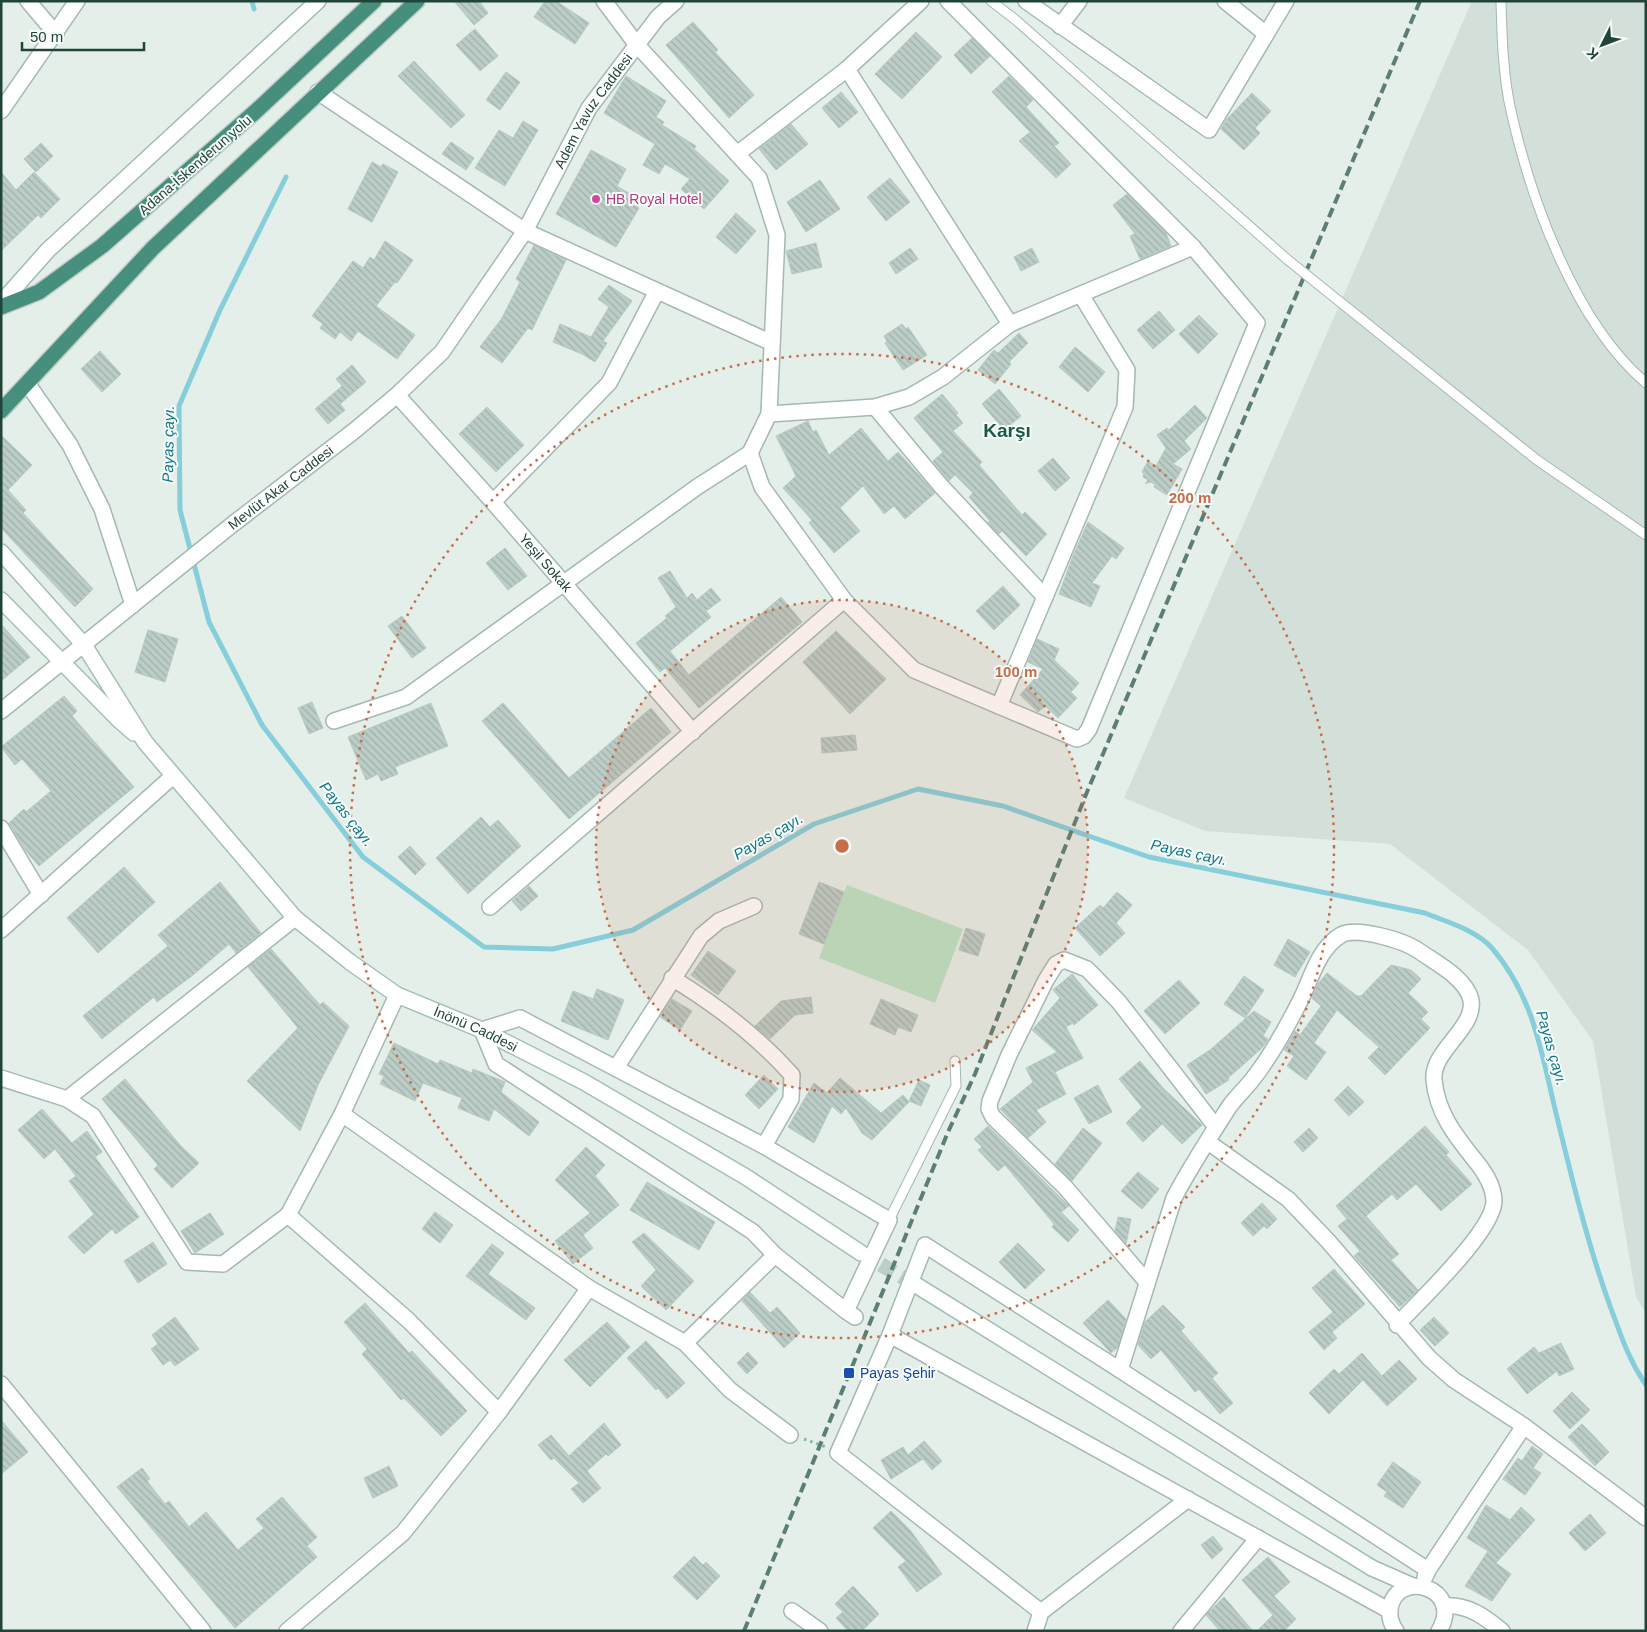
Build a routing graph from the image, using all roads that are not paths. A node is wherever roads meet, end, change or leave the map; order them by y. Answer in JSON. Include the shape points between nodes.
{"nodes":[{"id":1,"x":28,"y":1,"type":"edge"},
{"id":2,"x":77,"y":1,"type":"edge"},
{"id":3,"x":318,"y":1,"type":"edge"},
{"id":4,"x":374,"y":1,"type":"edge"},
{"id":5,"x":417,"y":1,"type":"edge"},
{"id":6,"x":604,"y":1,"type":"edge"},
{"id":7,"x":676,"y":1,"type":"edge"},
{"id":8,"x":921,"y":1,"type":"edge"},
{"id":9,"x":948,"y":1,"type":"edge"},
{"id":10,"x":990,"y":1,"type":"edge"},
{"id":11,"x":1026,"y":1,"type":"edge"},
{"id":12,"x":1079,"y":1,"type":"edge"},
{"id":13,"x":1225,"y":1,"type":"edge"},
{"id":14,"x":1286,"y":1,"type":"edge"},
{"id":15,"x":1501,"y":1,"type":"edge"},
{"id":16,"x":1060,"y":26,"type":"junction"},
{"id":17,"x":56,"y":34,"type":"junction"},
{"id":18,"x":1266,"y":34,"type":"junction"},
{"id":19,"x":637,"y":45,"type":"junction"},
{"id":20,"x":847,"y":70,"type":"junction"},
{"id":21,"x":8,"y":91,"type":"edge"},
{"id":22,"x":318,"y":92,"type":"junction"},
{"id":23,"x":1,"y":111,"type":"edge"},
{"id":24,"x":737,"y":154,"type":"junction"},
{"id":25,"x":525,"y":231,"type":"junction"},
{"id":26,"x":1192,"y":247,"type":"junction"},
{"id":27,"x":657,"y":291,"type":"junction"},
{"id":28,"x":1081,"y":295,"type":"junction"},
{"id":29,"x":1,"y":303,"type":"edge"},
{"id":30,"x":1,"y":307,"type":"edge"},
{"id":31,"x":1010,"y":324,"type":"junction"},
{"id":32,"x":772,"y":343,"type":"junction"},
{"id":33,"x":27,"y":383,"type":"junction"},
{"id":34,"x":1646,"y":383,"type":"edge"},
{"id":35,"x":397,"y":395,"type":"junction"},
{"id":36,"x":875,"y":407,"type":"junction"},
{"id":37,"x":1,"y":411,"type":"edge"},
{"id":38,"x":769,"y":414,"type":"junction"},
{"id":39,"x":750,"y":453,"type":"junction"},
{"id":40,"x":493,"y":502,"type":"junction"},
{"id":41,"x":1646,"y":534,"type":"edge"},
{"id":42,"x":1,"y":552,"type":"edge"},
{"id":43,"x":564,"y":584,"type":"junction"},
{"id":44,"x":1045,"y":597,"type":"junction"},
{"id":45,"x":1,"y":600,"type":"edge"},
{"id":46,"x":844,"y":600,"type":"junction"},
{"id":47,"x":133,"y":605,"type":"junction"},
{"id":48,"x":84,"y":645,"type":"junction"},
{"id":49,"x":60,"y":661,"type":"junction"},
{"id":50,"x":999,"y":706,"type":"junction"},
{"id":51,"x":1,"y":711,"type":"edge"},
{"id":52,"x":334,"y":721,"type":"dead end"},
{"id":53,"x":692,"y":732,"type":"junction"},
{"id":54,"x":144,"y":742,"type":"junction"},
{"id":55,"x":173,"y":776,"type":"junction"},
{"id":56,"x":1,"y":828,"type":"edge"},
{"id":57,"x":41,"y":895,"type":"junction"},
{"id":58,"x":754,"y":906,"type":"dead end"},
{"id":59,"x":490,"y":908,"type":"dead end"},
{"id":60,"x":295,"y":918,"type":"junction"},
{"id":61,"x":1,"y":930,"type":"edge"},
{"id":62,"x":672,"y":978,"type":"junction"},
{"id":63,"x":398,"y":995,"type":"junction"},
{"id":64,"x":482,"y":1030,"type":"junction"},
{"id":65,"x":955,"y":1061,"type":"dead end"},
{"id":66,"x":616,"y":1068,"type":"junction"},
{"id":67,"x":1,"y":1078,"type":"edge"},
{"id":68,"x":67,"y":1099,"type":"junction"},
{"id":69,"x":342,"y":1114,"type":"junction"},
{"id":70,"x":1216,"y":1127,"type":"junction"},
{"id":71,"x":1208,"y":1142,"type":"junction"},
{"id":72,"x":764,"y":1146,"type":"junction"},
{"id":73,"x":288,"y":1214,"type":"junction"},
{"id":74,"x":889,"y":1220,"type":"junction"},
{"id":75,"x":861,"y":1253,"type":"tunnel mouth"},
{"id":76,"x":775,"y":1255,"type":"junction"},
{"id":77,"x":1146,"y":1281,"type":"junction"},
{"id":78,"x":916,"y":1285,"type":"tunnel mouth"},
{"id":79,"x":589,"y":1288,"type":"junction"},
{"id":80,"x":1398,"y":1324,"type":"junction"},
{"id":81,"x":890,"y":1335,"type":"junction"},
{"id":82,"x":685,"y":1343,"type":"junction"},
{"id":83,"x":1120,"y":1370,"type":"junction"},
{"id":84,"x":1,"y":1384,"type":"edge"},
{"id":85,"x":499,"y":1412,"type":"junction"},
{"id":86,"x":1524,"y":1426,"type":"junction"},
{"id":87,"x":790,"y":1435,"type":"road end"},
{"id":88,"x":1188,"y":1499,"type":"junction"},
{"id":89,"x":1646,"y":1518,"type":"edge"},
{"id":90,"x":1258,"y":1538,"type":"junction"},
{"id":91,"x":1372,"y":1568,"type":"junction"},
{"id":92,"x":1428,"y":1570,"type":"junction"},
{"id":93,"x":1417,"y":1586,"type":"junction"},
{"id":94,"x":1391,"y":1606,"type":"junction"},
{"id":95,"x":1444,"y":1606,"type":"junction"},
{"id":96,"x":792,"y":1611,"type":"dead end"},
{"id":97,"x":1041,"y":1612,"type":"junction"},
{"id":98,"x":203,"y":1631,"type":"edge"},
{"id":99,"x":287,"y":1631,"type":"edge"},
{"id":100,"x":820,"y":1631,"type":"edge"},
{"id":101,"x":1035,"y":1631,"type":"edge"},
{"id":102,"x":1181,"y":1631,"type":"edge"},
{"id":103,"x":1396,"y":1631,"type":"edge"},
{"id":104,"x":1440,"y":1631,"type":"edge"},
{"id":105,"x":1502,"y":1631,"type":"edge"}],
"edges":[{"from":1,"to":17,"type":"street"},
{"from":2,"to":17,"type":"street"},
{"from":3,"to":29,"type":"street","via":[[48,250]]},
{"from":4,"to":30,"type":"highway","name":"Adana-İskenderun yolu","via":[[255,112],[102,246],[39,292]]},
{"from":5,"to":22,"type":"highway"},
{"from":6,"to":19,"type":"street"},
{"from":7,"to":19,"type":"street","name":"Adem Yavuz Caddesi","via":[[658,17]]},
{"from":8,"to":20,"type":"street"},
{"from":9,"to":26,"type":"street"},
{"from":10,"to":41,"type":"lane","bridge":true,"via":[[1017,21],[1288,260],[1537,460]]},
{"from":11,"to":16,"type":"street"},
{"from":12,"to":16,"type":"street"},
{"from":13,"to":18,"type":"street"},
{"from":14,"to":18,"type":"street"},
{"from":15,"to":34,"type":"lane","via":[[1511,109],[1527,171],[1551,238],[1583,304],[1624,365]]},
{"from":16,"to":18,"type":"street","via":[[1209,130]]},
{"from":17,"to":21,"type":"street"},
{"from":19,"to":24,"type":"street"},
{"from":19,"to":25,"type":"street","name":"Adem Yavuz Caddesi","via":[[588,108]]},
{"from":20,"to":24,"type":"street"},
{"from":20,"to":31,"type":"street"},
{"from":21,"to":23,"type":"street"},
{"from":22,"to":25,"type":"street"},
{"from":22,"to":33,"type":"highway","via":[[153,248]]},
{"from":24,"to":32,"type":"street","via":[[759,178],[777,235]]},
{"from":25,"to":27,"type":"street"},
{"from":25,"to":35,"type":"street","name":"Mevlüt Akar Caddesi","via":[[442,352]]},
{"from":26,"to":28,"type":"street"},
{"from":26,"to":50,"type":"street","via":[[1257,323],[1089,729],[1077,739]]},
{"from":27,"to":32,"type":"street"},
{"from":27,"to":40,"type":"street","via":[[610,383]]},
{"from":28,"to":31,"type":"street"},
{"from":28,"to":44,"type":"street","via":[[1127,370],[1125,406]]},
{"from":31,"to":36,"type":"street","via":[[942,378],[909,397]]},
{"from":32,"to":38,"type":"street"},
{"from":33,"to":37,"type":"highway"},
{"from":33,"to":47,"type":"street","via":[[70,445],[102,509]]},
{"from":35,"to":40,"type":"street","name":"Yeşil Sokak"},
{"from":35,"to":47,"type":"street","name":"Mevlüt Akar Caddesi"},
{"from":36,"to":38,"type":"street"},
{"from":36,"to":44,"type":"street","via":[[941,486]]},
{"from":38,"to":39,"type":"street"},
{"from":39,"to":43,"type":"street","via":[[696,487]]},
{"from":39,"to":46,"type":"street","via":[[762,486]]},
{"from":40,"to":43,"type":"street","name":"Yeşil Sokak"},
{"from":42,"to":48,"type":"street"},
{"from":43,"to":52,"type":"street","via":[[406,696]]},
{"from":43,"to":53,"type":"street","name":"Yeşil Sokak"},
{"from":44,"to":50,"type":"street"},
{"from":45,"to":49,"type":"street"},
{"from":46,"to":50,"type":"street","via":[[914,670]]},
{"from":46,"to":53,"type":"street"},
{"from":47,"to":48,"type":"street","name":"Mevlüt Akar Caddesi"},
{"from":48,"to":49,"type":"street","name":"Mevlüt Akar Caddesi"},
{"from":48,"to":54,"type":"street"},
{"from":49,"to":51,"type":"street","name":"Mevlüt Akar Caddesi"},
{"from":49,"to":54,"type":"street"},
{"from":53,"to":59,"type":"street"},
{"from":54,"to":55,"type":"street","name":"İnönü Caddesi"},
{"from":55,"to":57,"type":"street"},
{"from":55,"to":60,"type":"street","name":"İnönü Caddesi"},
{"from":56,"to":57,"type":"street"},
{"from":57,"to":61,"type":"street"},
{"from":58,"to":62,"type":"street","via":[[710,928],[693,946]]},
{"from":60,"to":63,"type":"street","name":"İnönü Caddesi"},
{"from":60,"to":68,"type":"street"},
{"from":62,"to":66,"type":"street"},
{"from":62,"to":72,"type":"street","via":[[740,1024],[792,1076],[791,1099]]},
{"from":63,"to":64,"type":"street","name":"İnönü Caddesi"},
{"from":63,"to":69,"type":"street"},
{"from":64,"to":66,"type":"street","via":[[520,1018]]},
{"from":64,"to":75,"type":"street","name":"İnönü Caddesi","via":[[584,1082],[746,1178]]},
{"from":64,"to":76,"type":"street","via":[[496,1064],[753,1232]]},
{"from":65,"to":74,"type":"lane","via":[[956,1086]]},
{"from":66,"to":72,"type":"street"},
{"from":67,"to":68,"type":"street"},
{"from":68,"to":73,"type":"street","via":[[93,1116],[187,1262],[223,1264]]},
{"from":69,"to":73,"type":"street"},
{"from":69,"to":79,"type":"street"},
{"from":70,"to":71,"type":"street"},
{"from":70,"to":77,"type":"street","via":[[1119,1002],[1087,969],[1064,960],[1056,964],[1009,1055],[990,1101],[990,1109],[993,1117],[1065,1187]]},
{"from":70,"to":80,"type":"street","via":[[1270,1054],[1322,953],[1329,943],[1344,934],[1357,932],[1416,948],[1461,983],[1468,992],[1470,1016],[1438,1061],[1433,1077],[1442,1116],[1485,1173],[1494,1203],[1483,1231]]},
{"from":71,"to":77,"type":"street","via":[[1174,1198]]},
{"from":71,"to":80,"type":"street","via":[[1288,1199]]},
{"from":72,"to":74,"type":"street"},
{"from":73,"to":85,"type":"street","via":[[408,1320]]},
{"from":74,"to":76,"type":"street","via":[[851,1314]]},
{"from":76,"to":82,"type":"street"},
{"from":77,"to":83,"type":"street"},
{"from":78,"to":91,"type":"street"},
{"from":79,"to":82,"type":"street"},
{"from":79,"to":85,"type":"street"},
{"from":80,"to":86,"type":"street","via":[[1454,1380]]},
{"from":81,"to":83,"type":"street","via":[[926,1245]]},
{"from":81,"to":88,"type":"street"},
{"from":81,"to":97,"type":"street","via":[[838,1454]]},
{"from":82,"to":87,"type":"street","via":[[730,1390]]},
{"from":83,"to":92,"type":"street"},
{"from":84,"to":98,"type":"street"},
{"from":85,"to":99,"type":"street","via":[[402,1533]]},
{"from":86,"to":89,"type":"street"},
{"from":86,"to":92,"type":"street"},
{"from":88,"to":90,"type":"street"},
{"from":88,"to":97,"type":"street"},
{"from":90,"to":94,"type":"street"},
{"from":90,"to":102,"type":"street"},
{"from":91,"to":93,"type":"street"},
{"from":91,"to":94,"type":"street","via":[[1387,1586]]},
{"from":92,"to":93,"type":"street"},
{"from":93,"to":94,"type":"street","via":[[1398,1593]]},
{"from":93,"to":95,"type":"street","via":[[1436,1593]]},
{"from":94,"to":103,"type":"street","via":[[1390,1619]]},
{"from":95,"to":104,"type":"street"},
{"from":95,"to":105,"type":"street","via":[[1473,1610]]},
{"from":96,"to":100,"type":"street"},
{"from":97,"to":101,"type":"street"}]}
